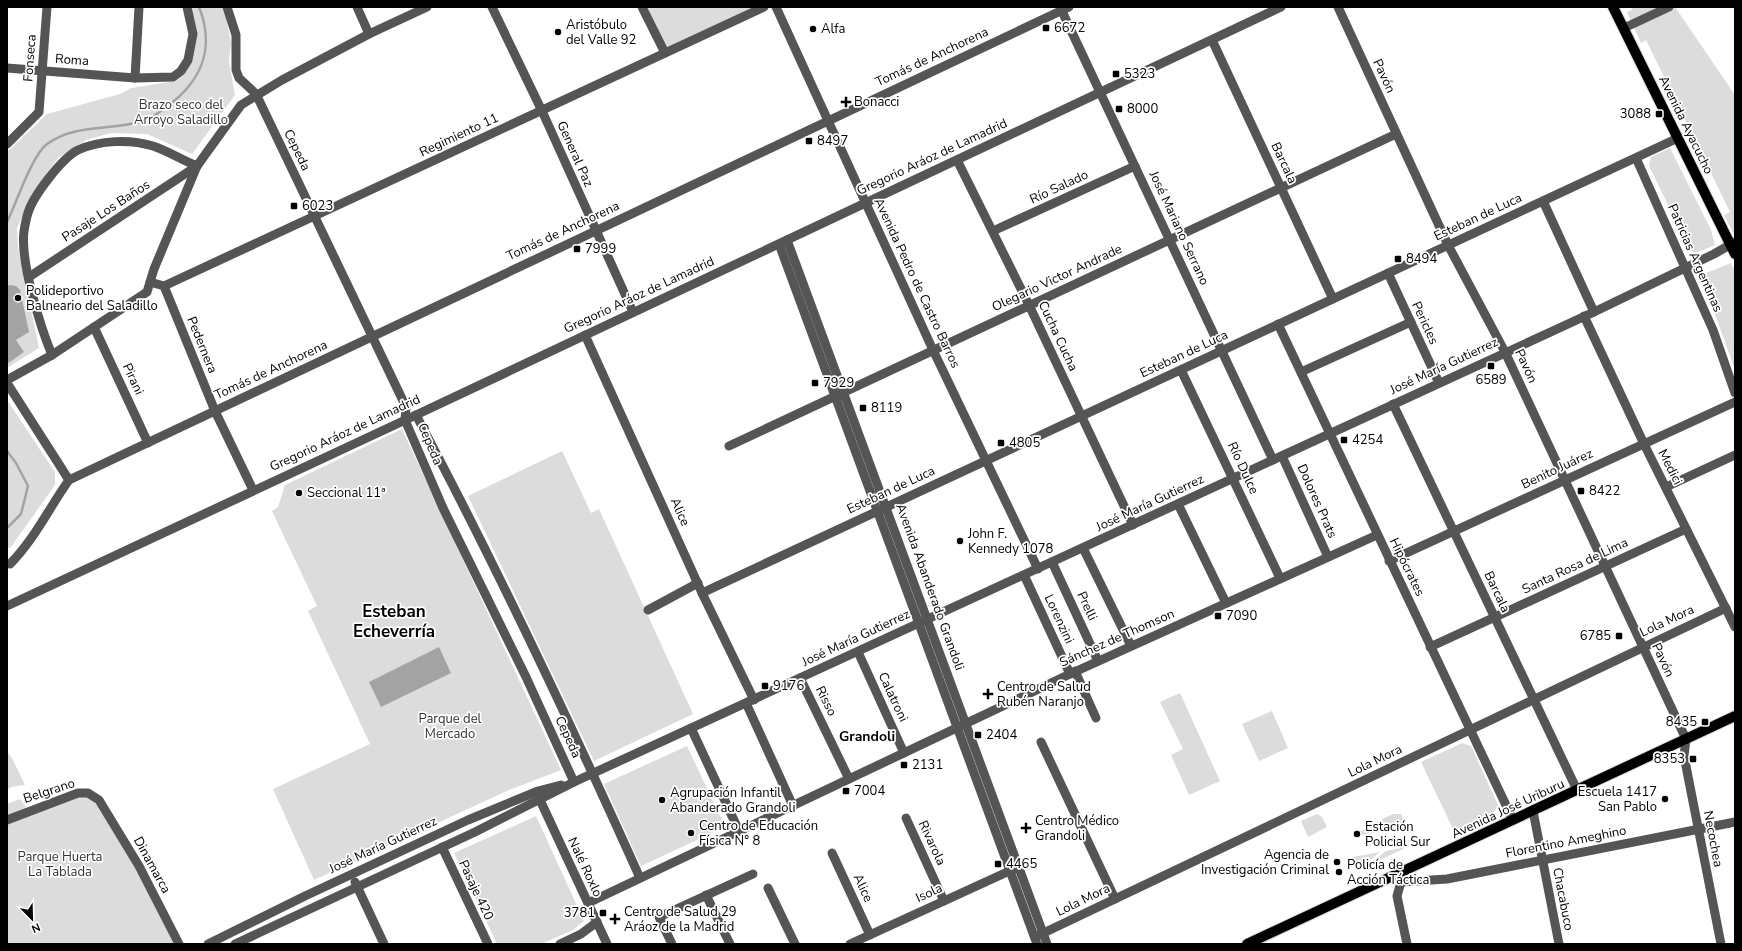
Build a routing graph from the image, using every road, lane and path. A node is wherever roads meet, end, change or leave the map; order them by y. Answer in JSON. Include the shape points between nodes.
{"nodes":[{"id":1,"x":47,"y":7,"type":"edge"},
{"id":2,"x":139,"y":7,"type":"edge"},
{"id":3,"x":187,"y":7,"type":"edge"},
{"id":4,"x":228,"y":7,"type":"edge"},
{"id":5,"x":357,"y":7,"type":"edge"},
{"id":6,"x":428,"y":7,"type":"edge"},
{"id":7,"x":492,"y":7,"type":"edge"},
{"id":8,"x":642,"y":7,"type":"edge"},
{"id":9,"x":764,"y":7,"type":"edge"},
{"id":10,"x":776,"y":7,"type":"edge"},
{"id":11,"x":1281,"y":7,"type":"edge"},
{"id":12,"x":1338,"y":7,"type":"edge"},
{"id":13,"x":1613,"y":7,"type":"edge"},
{"id":14,"x":1669,"y":7,"type":"edge"},
{"id":15,"x":1064,"y":8,"type":"edge"},
{"id":16,"x":1624,"y":28,"type":"junction"},
{"id":17,"x":369,"y":34,"type":"junction"},
{"id":18,"x":1212,"y":40,"type":"junction"},
{"id":19,"x":665,"y":53,"type":"junction"},
{"id":20,"x":7,"y":68,"type":"edge"},
{"id":21,"x":42,"y":71,"type":"junction"},
{"id":22,"x":135,"y":78,"type":"junction"},
{"id":23,"x":1100,"y":92,"type":"junction"},
{"id":24,"x":256,"y":94,"type":"junction"},
{"id":25,"x":542,"y":111,"type":"junction"},
{"id":26,"x":827,"y":120,"type":"junction"},
{"id":27,"x":1396,"y":134,"type":"junction"},
{"id":28,"x":1678,"y":138,"type":"junction"},
{"id":29,"x":7,"y":144,"type":"edge"},
{"id":30,"x":1636,"y":158,"type":"junction"},
{"id":31,"x":957,"y":160,"type":"junction"},
{"id":32,"x":197,"y":166,"type":"junction"},
{"id":33,"x":1135,"y":166,"type":"junction"},
{"id":34,"x":1281,"y":187,"type":"junction"},
{"id":35,"x":1543,"y":201,"type":"junction"},
{"id":36,"x":866,"y":203,"type":"junction"},
{"id":37,"x":315,"y":216,"type":"junction"},
{"id":38,"x":595,"y":230,"type":"junction"},
{"id":39,"x":993,"y":231,"type":"junction"},
{"id":40,"x":1169,"y":239,"type":"junction"},
{"id":41,"x":783,"y":242,"type":"junction"},
{"id":42,"x":1448,"y":245,"type":"junction"},
{"id":43,"x":1734,"y":247,"type":"edge"},
{"id":44,"x":1686,"y":268,"type":"junction"},
{"id":45,"x":1388,"y":273,"type":"junction"},
{"id":46,"x":29,"y":277,"type":"junction"},
{"id":47,"x":150,"y":282,"type":"junction"},
{"id":48,"x":164,"y":286,"type":"junction"},
{"id":49,"x":1333,"y":299,"type":"junction"},
{"id":50,"x":1029,"y":305,"type":"junction"},
{"id":51,"x":633,"y":312,"type":"junction"},
{"id":52,"x":1594,"y":312,"type":"junction"},
{"id":53,"x":1584,"y":316,"type":"junction"},
{"id":54,"x":1410,"y":322,"type":"junction"},
{"id":55,"x":1278,"y":324,"type":"junction"},
{"id":56,"x":94,"y":327,"type":"junction"},
{"id":57,"x":585,"y":335,"type":"junction"},
{"id":58,"x":372,"y":336,"type":"junction"},
{"id":59,"x":933,"y":350,"type":"junction"},
{"id":60,"x":1222,"y":351,"type":"junction"},
{"id":61,"x":1505,"y":352,"type":"junction"},
{"id":62,"x":52,"y":354,"type":"junction"},
{"id":63,"x":1181,"y":370,"type":"junction"},
{"id":64,"x":1301,"y":372,"type":"junction"},
{"id":65,"x":7,"y":381,"type":"edge"},
{"id":66,"x":1439,"y":383,"type":"junction"},
{"id":67,"x":839,"y":394,"type":"junction"},
{"id":68,"x":1735,"y":394,"type":"edge"},
{"id":69,"x":1735,"y":402,"type":"edge"},
{"id":70,"x":1393,"y":404,"type":"junction"},
{"id":71,"x":215,"y":411,"type":"junction"},
{"id":72,"x":416,"y":415,"type":"junction"},
{"id":73,"x":1082,"y":416,"type":"junction"},
{"id":74,"x":405,"y":420,"type":"junction"},
{"id":75,"x":1330,"y":434,"type":"junction"},
{"id":76,"x":148,"y":443,"type":"junction"},
{"id":77,"x":1644,"y":444,"type":"junction"},
{"id":78,"x":728,"y":446,"type":"dead end"},
{"id":79,"x":1735,"y":455,"type":"edge"},
{"id":80,"x":1282,"y":456,"type":"junction"},
{"id":81,"x":986,"y":460,"type":"junction"},
{"id":82,"x":1273,"y":460,"type":"junction"},
{"id":83,"x":1233,"y":478,"type":"junction"},
{"id":84,"x":69,"y":480,"type":"junction"},
{"id":85,"x":1565,"y":480,"type":"junction"},
{"id":86,"x":1666,"y":487,"type":"junction"},
{"id":87,"x":253,"y":490,"type":"junction"},
{"id":88,"x":1178,"y":504,"type":"junction"},
{"id":89,"x":882,"y":509,"type":"junction"},
{"id":90,"x":1133,"y":525,"type":"junction"},
{"id":91,"x":1686,"y":529,"type":"junction"},
{"id":92,"x":1454,"y":532,"type":"junction"},
{"id":93,"x":1377,"y":535,"type":"junction"},
{"id":94,"x":1083,"y":548,"type":"junction"},
{"id":95,"x":1328,"y":557,"type":"junction"},
{"id":96,"x":1389,"y":561,"type":"junction"},
{"id":97,"x":1052,"y":562,"type":"junction"},
{"id":98,"x":10,"y":564,"type":"dead end"},
{"id":99,"x":1605,"y":566,"type":"junction"},
{"id":100,"x":1038,"y":569,"type":"junction"},
{"id":101,"x":1024,"y":575,"type":"junction"},
{"id":102,"x":1280,"y":578,"type":"junction"},
{"id":103,"x":698,"y":583,"type":"junction"},
{"id":104,"x":702,"y":593,"type":"junction"},
{"id":105,"x":1226,"y":603,"type":"junction"},
{"id":106,"x":7,"y":606,"type":"edge"},
{"id":107,"x":1726,"y":608,"type":"junction"},
{"id":108,"x":648,"y":610,"type":"dead end"},
{"id":109,"x":1495,"y":617,"type":"junction"},
{"id":110,"x":923,"y":622,"type":"junction"},
{"id":111,"x":1735,"y":627,"type":"edge"},
{"id":112,"x":1131,"y":646,"type":"junction"},
{"id":113,"x":1430,"y":646,"type":"junction"},
{"id":114,"x":1643,"y":647,"type":"junction"},
{"id":115,"x":858,"y":652,"type":"junction"},
{"id":116,"x":1098,"y":661,"type":"junction"},
{"id":117,"x":1073,"y":673,"type":"junction"},
{"id":118,"x":800,"y":678,"type":"junction"},
{"id":119,"x":1534,"y":700,"type":"junction"},
{"id":120,"x":750,"y":702,"type":"junction"},
{"id":121,"x":1735,"y":716,"type":"edge"},
{"id":122,"x":1096,"y":718,"type":"dead end"},
{"id":123,"x":962,"y":725,"type":"junction"},
{"id":124,"x":691,"y":728,"type":"junction"},
{"id":125,"x":1470,"y":730,"type":"junction"},
{"id":126,"x":1686,"y":739,"type":"junction"},
{"id":127,"x":1041,"y":742,"type":"dead end"},
{"id":128,"x":904,"y":753,"type":"junction"},
{"id":129,"x":593,"y":773,"type":"junction"},
{"id":130,"x":849,"y":779,"type":"junction"},
{"id":131,"x":574,"y":782,"type":"junction"},
{"id":132,"x":1578,"y":790,"type":"junction"},
{"id":133,"x":99,"y":800,"type":"joint"},
{"id":134,"x":540,"y":800,"type":"junction"},
{"id":135,"x":793,"y":806,"type":"junction"},
{"id":136,"x":1533,"y":811,"type":"junction"},
{"id":137,"x":906,"y":818,"type":"dead end"},
{"id":138,"x":7,"y":820,"type":"edge"},
{"id":139,"x":1513,"y":820,"type":"junction"},
{"id":140,"x":1735,"y":822,"type":"edge"},
{"id":141,"x":1698,"y":829,"type":"junction"},
{"id":142,"x":739,"y":832,"type":"junction"},
{"id":143,"x":442,"y":847,"type":"junction"},
{"id":144,"x":832,"y":853,"type":"dead end"},
{"id":145,"x":1542,"y":860,"type":"junction"},
{"id":146,"x":1014,"y":869,"type":"junction"},
{"id":147,"x":351,"y":874,"type":"junction"},
{"id":148,"x":753,"y":874,"type":"dead end"},
{"id":149,"x":640,"y":878,"type":"junction"},
{"id":150,"x":1399,"y":878,"type":"junction"},
{"id":151,"x":357,"y":886,"type":"junction"},
{"id":152,"x":768,"y":888,"type":"dead end"},
{"id":153,"x":706,"y":895,"type":"junction"},
{"id":154,"x":1115,"y":899,"type":"junction"},
{"id":155,"x":944,"y":901,"type":"junction"},
{"id":156,"x":588,"y":903,"type":"junction"},
{"id":157,"x":597,"y":922,"type":"junction"},
{"id":158,"x":870,"y":935,"type":"junction"},
{"id":159,"x":1039,"y":938,"type":"edge"},
{"id":160,"x":179,"y":944,"type":"edge"},
{"id":161,"x":208,"y":944,"type":"edge"},
{"id":162,"x":235,"y":944,"type":"edge"},
{"id":163,"x":384,"y":944,"type":"edge"},
{"id":164,"x":488,"y":944,"type":"edge"},
{"id":165,"x":560,"y":944,"type":"edge"},
{"id":166,"x":607,"y":944,"type":"edge"},
{"id":167,"x":672,"y":944,"type":"edge"},
{"id":168,"x":730,"y":944,"type":"edge"},
{"id":169,"x":796,"y":944,"type":"edge"},
{"id":170,"x":850,"y":944,"type":"edge"},
{"id":171,"x":1047,"y":944,"type":"edge"},
{"id":172,"x":1249,"y":944,"type":"edge"},
{"id":173,"x":1407,"y":944,"type":"edge"},
{"id":174,"x":1559,"y":944,"type":"edge"},
{"id":175,"x":1721,"y":944,"type":"edge"}],
"edges":[{"from":1,"to":21,"type":"street","name":"Fonseca"},
{"from":2,"to":22,"type":"street"},
{"from":3,"to":22,"type":"street","name":"Roma","via":[[193,34],[188,60],[181,71],[173,77]]},
{"from":4,"to":24,"type":"street","via":[[236,35],[236,70],[239,78]]},
{"from":5,"to":17,"type":"street"},
{"from":6,"to":17,"type":"street"},
{"from":7,"to":25,"type":"street","name":"General Paz"},
{"from":8,"to":19,"type":"street"},
{"from":9,"to":19,"type":"street","name":"Regimiento 11"},
{"from":10,"to":26,"type":"street","name":"Avenida Pedro de Castro Barros"},
{"from":11,"to":18,"type":"street","name":"Gregorio Aráoz de Lamadrid"},
{"from":12,"to":27,"type":"street","name":"Pavón"},
{"from":13,"to":16,"type":"main road","name":"Avenida Ayacucho"},
{"from":14,"to":16,"type":"street"},
{"from":15,"to":23,"type":"street","name":"José Mariano Serrano"},
{"from":15,"to":26,"type":"street","name":"Tomás de Anchorena"},
{"from":16,"to":28,"type":"main road","name":"Avenida Ayacucho"},
{"from":17,"to":24,"type":"street"},
{"from":18,"to":23,"type":"street","name":"Gregorio Aráoz de Lamadrid"},
{"from":18,"to":34,"type":"street","name":"Barcala"},
{"from":19,"to":25,"type":"street","name":"Regimiento 11"},
{"from":20,"to":21,"type":"street","name":"Roma"},
{"from":21,"to":22,"type":"street","name":"Roma"},
{"from":21,"to":29,"type":"street","name":"Fonseca","via":[[39,112]]},
{"from":23,"to":31,"type":"street","name":"Gregorio Aráoz de Lamadrid"},
{"from":23,"to":33,"type":"street","name":"José Mariano Serrano"},
{"from":24,"to":32,"type":"street","via":[[241,105]]},
{"from":24,"to":37,"type":"street","name":"Cepeda"},
{"from":25,"to":37,"type":"street","name":"Regimiento 11"},
{"from":25,"to":38,"type":"street","name":"General Paz"},
{"from":26,"to":36,"type":"street","name":"Avenida Pedro de Castro Barros"},
{"from":26,"to":38,"type":"street","name":"Tomás de Anchorena"},
{"from":27,"to":34,"type":"street","name":"Olegario Victor Andrade"},
{"from":27,"to":42,"type":"street","name":"Pavón"},
{"from":28,"to":30,"type":"street","name":"Esteban de Luca"},
{"from":28,"to":43,"type":"main road","name":"Avenida Ayacucho"},
{"from":30,"to":35,"type":"street","name":"Esteban de Luca"},
{"from":30,"to":44,"type":"street","name":"Patricias Argentinas"},
{"from":31,"to":36,"type":"street","name":"Gregorio Aráoz de Lamadrid"},
{"from":31,"to":39,"type":"street","name":"Cucha Cucha"},
{"from":32,"to":46,"type":"street","name":"Pasaje Los Baños"},
{"from":32,"to":46,"type":"street","via":[[153,146],[127,141],[97,144],[77,150],[57,167],[28,212],[24,250]]},
{"from":32,"to":47,"type":"street"},
{"from":33,"to":39,"type":"street","name":"Río Salado"},
{"from":33,"to":40,"type":"street","name":"José Mariano Serrano"},
{"from":34,"to":40,"type":"street","name":"Olegario Victor Andrade"},
{"from":34,"to":49,"type":"street","name":"Barcala"},
{"from":35,"to":42,"type":"street","name":"Esteban de Luca"},
{"from":35,"to":52,"type":"street"},
{"from":36,"to":41,"type":"street","name":"Gregorio Aráoz de Lamadrid"},
{"from":36,"to":59,"type":"street","name":"Avenida Pedro de Castro Barros"},
{"from":37,"to":48,"type":"street","name":"Regimiento 11"},
{"from":37,"to":58,"type":"street","name":"Cepeda"},
{"from":38,"to":51,"type":"street","name":"General Paz"},
{"from":38,"to":58,"type":"street","name":"Tomás de Anchorena"},
{"from":39,"to":50,"type":"street","name":"Cucha Cucha"},
{"from":40,"to":50,"type":"street","name":"Olegario Victor Andrade"},
{"from":40,"to":60,"type":"street","name":"José Mariano Serrano"},
{"from":41,"to":51,"type":"street","name":"Gregorio Aráoz de Lamadrid"},
{"from":41,"to":67,"type":"street","name":"Avenida Abanderado Grandoli"},
{"from":42,"to":45,"type":"street","name":"Esteban de Luca"},
{"from":42,"to":61,"type":"street","name":"Pavón"},
{"from":43,"to":44,"type":"street","name":"José María Gutierrez"},
{"from":44,"to":52,"type":"street","name":"José María Gutierrez"},
{"from":44,"to":68,"type":"street","name":"Patricias Argentinas","via":[[1713,330]]},
{"from":45,"to":49,"type":"street","name":"Esteban de Luca"},
{"from":45,"to":54,"type":"street","name":"Pericles"},
{"from":46,"to":62,"type":"street","via":[[43,333]]},
{"from":47,"to":48,"type":"street"},
{"from":47,"to":56,"type":"street","via":[[147,292]]},
{"from":48,"to":71,"type":"street","name":"Pedernera"},
{"from":49,"to":55,"type":"street","name":"Esteban de Luca"},
{"from":50,"to":59,"type":"street","name":"Olegario Victor Andrade"},
{"from":50,"to":73,"type":"street","name":"Cucha Cucha"},
{"from":51,"to":57,"type":"street","name":"Gregorio Aráoz de Lamadrid"},
{"from":52,"to":53,"type":"street","name":"José María Gutierrez"},
{"from":53,"to":61,"type":"street","name":"José María Gutierrez"},
{"from":53,"to":77,"type":"street","name":"Medici"},
{"from":54,"to":64,"type":"street"},
{"from":54,"to":66,"type":"street","name":"Pericles"},
{"from":55,"to":60,"type":"street","name":"Esteban de Luca"},
{"from":55,"to":64,"type":"street","name":"Hipócrates"},
{"from":56,"to":62,"type":"street"},
{"from":56,"to":76,"type":"street","name":"Pirani"},
{"from":57,"to":72,"type":"street","name":"Gregorio Aráoz de Lamadrid"},
{"from":57,"to":103,"type":"street","name":"Alice"},
{"from":58,"to":71,"type":"street","name":"Tomás de Anchorena"},
{"from":58,"to":74,"type":"street","name":"Cepeda","via":[[406,407]]},
{"from":59,"to":67,"type":"street","name":"Olegario Victor Andrade"},
{"from":59,"to":81,"type":"street","name":"Avenida Pedro de Castro Barros"},
{"from":60,"to":63,"type":"street","name":"Esteban de Luca"},
{"from":60,"to":82,"type":"street","name":"José Mariano Serrano"},
{"from":61,"to":66,"type":"street","name":"José María Gutierrez"},
{"from":61,"to":85,"type":"street","name":"Pavón"},
{"from":62,"to":65,"type":"street"},
{"from":63,"to":73,"type":"street","name":"Esteban de Luca"},
{"from":63,"to":83,"type":"street","name":"Río Dulce"},
{"from":64,"to":75,"type":"street","name":"Hipócrates"},
{"from":65,"to":84,"type":"street"},
{"from":66,"to":70,"type":"street","name":"José María Gutierrez"},
{"from":67,"to":78,"type":"street","name":"Olegario Victor Andrade"},
{"from":67,"to":89,"type":"street","name":"Avenida Abanderado Grandoli"},
{"from":69,"to":77,"type":"street","name":"Benito Juárez"},
{"from":70,"to":75,"type":"street","name":"José María Gutierrez"},
{"from":70,"to":92,"type":"street","name":"Barcala"},
{"from":71,"to":76,"type":"street","name":"Tomás de Anchorena"},
{"from":71,"to":87,"type":"street","name":"Pedernera"},
{"from":72,"to":74,"type":"street","name":"Gregorio Aráoz de Lamadrid"},
{"from":72,"to":129,"type":"street","name":"Cepeda","via":[[461,499]]},
{"from":73,"to":81,"type":"street","name":"Esteban de Luca"},
{"from":73,"to":90,"type":"street","name":"Cucha Cucha"},
{"from":74,"to":87,"type":"street","name":"Gregorio Aráoz de Lamadrid"},
{"from":74,"to":131,"type":"street","name":"Cepeda","via":[[443,508]]},
{"from":75,"to":80,"type":"street","name":"José María Gutierrez"},
{"from":75,"to":93,"type":"street","name":"Hipócrates"},
{"from":76,"to":84,"type":"street","name":"Tomás de Anchorena"},
{"from":77,"to":85,"type":"street","name":"Benito Juárez"},
{"from":77,"to":86,"type":"street","name":"Medici"},
{"from":79,"to":86,"type":"street"},
{"from":80,"to":82,"type":"street","name":"José María Gutierrez"},
{"from":80,"to":95,"type":"street","name":"Dolores Prats"},
{"from":81,"to":89,"type":"street","name":"Esteban de Luca"},
{"from":81,"to":100,"type":"street","name":"Avenida Pedro de Castro Barros"},
{"from":82,"to":83,"type":"street","name":"José María Gutierrez"},
{"from":83,"to":88,"type":"street","name":"José María Gutierrez"},
{"from":83,"to":102,"type":"street","name":"Río Dulce"},
{"from":84,"to":98,"type":"street","via":[[24,550]]},
{"from":85,"to":92,"type":"street","name":"Benito Juárez"},
{"from":85,"to":99,"type":"street","name":"Pavón"},
{"from":86,"to":91,"type":"street","name":"Medici"},
{"from":87,"to":106,"type":"street","name":"Gregorio Aráoz de Lamadrid"},
{"from":88,"to":90,"type":"street","name":"José María Gutierrez"},
{"from":88,"to":105,"type":"street"},
{"from":89,"to":104,"type":"street","name":"Esteban de Luca"},
{"from":89,"to":110,"type":"street","name":"Avenida Abanderado Grandoli"},
{"from":90,"to":94,"type":"street","name":"José María Gutierrez"},
{"from":91,"to":99,"type":"street","name":"Santa Rosa de Lima"},
{"from":91,"to":107,"type":"street","name":"Medici"},
{"from":92,"to":96,"type":"street","name":"Benito Juárez"},
{"from":92,"to":109,"type":"street","name":"Barcala"},
{"from":93,"to":95,"type":"street","name":"Sánchez de Thomson"},
{"from":93,"to":96,"type":"street","name":"Hipócrates"},
{"from":94,"to":97,"type":"street","name":"José María Gutierrez"},
{"from":94,"to":112,"type":"street"},
{"from":95,"to":102,"type":"street","name":"Sánchez de Thomson"},
{"from":96,"to":113,"type":"street","name":"Hipócrates"},
{"from":97,"to":100,"type":"street","name":"José María Gutierrez"},
{"from":97,"to":116,"type":"street","name":"Prelli"},
{"from":99,"to":109,"type":"street","name":"Santa Rosa de Lima"},
{"from":99,"to":114,"type":"street","name":"Pavón"},
{"from":100,"to":101,"type":"street","name":"José María Gutierrez"},
{"from":101,"to":110,"type":"street","name":"José María Gutierrez"},
{"from":101,"to":117,"type":"street","name":"Lorenzini"},
{"from":102,"to":105,"type":"street","name":"Sánchez de Thomson"},
{"from":103,"to":104,"type":"street","name":"Alice"},
{"from":103,"to":108,"type":"street"},
{"from":104,"to":120,"type":"street","name":"Alice"},
{"from":105,"to":112,"type":"street","name":"Sánchez de Thomson"},
{"from":107,"to":111,"type":"street","name":"Medici"},
{"from":107,"to":114,"type":"street","name":"Lola Mora"},
{"from":109,"to":113,"type":"street","name":"Santa Rosa de Lima"},
{"from":109,"to":119,"type":"street","name":"Barcala"},
{"from":110,"to":115,"type":"street","name":"José María Gutierrez"},
{"from":110,"to":123,"type":"street","name":"Avenida Abanderado Grandoli"},
{"from":112,"to":116,"type":"street","name":"Sánchez de Thomson"},
{"from":113,"to":125,"type":"street","name":"Hipócrates"},
{"from":114,"to":119,"type":"street","name":"Lola Mora"},
{"from":114,"to":126,"type":"street","name":"Pavón"},
{"from":115,"to":118,"type":"street","name":"José María Gutierrez"},
{"from":115,"to":128,"type":"street","name":"Calatroni"},
{"from":116,"to":117,"type":"street","name":"Sánchez de Thomson"},
{"from":117,"to":122,"type":"street","name":"Lorenzini"},
{"from":117,"to":123,"type":"street","name":"Sánchez de Thomson"},
{"from":118,"to":120,"type":"street","name":"José María Gutierrez"},
{"from":118,"to":130,"type":"street","name":"Risso"},
{"from":119,"to":125,"type":"street","name":"Lola Mora"},
{"from":119,"to":132,"type":"street","name":"Barcala"},
{"from":120,"to":124,"type":"street","name":"José María Gutierrez"},
{"from":120,"to":135,"type":"street","name":"Alice"},
{"from":121,"to":126,"type":"main road","name":"Avenida José Uriburu"},
{"from":123,"to":128,"type":"street","name":"Sánchez de Thomson"},
{"from":123,"to":146,"type":"street","name":"Avenida Abanderado Grandoli"},
{"from":124,"to":129,"type":"street","name":"José María Gutierrez"},
{"from":124,"to":142,"type":"street"},
{"from":125,"to":139,"type":"street","name":"Hipócrates"},
{"from":125,"to":154,"type":"street","name":"Lola Mora"},
{"from":126,"to":132,"type":"main road","name":"Avenida José Uriburu"},
{"from":126,"to":141,"type":"street","name":"Necochea","via":[[1684,756]]},
{"from":127,"to":154,"type":"street"},
{"from":128,"to":130,"type":"street","name":"Sánchez de Thomson"},
{"from":129,"to":131,"type":"street","name":"José María Gutierrez"},
{"from":129,"to":149,"type":"street","name":"Cepeda"},
{"from":130,"to":135,"type":"street","name":"Sánchez de Thomson"},
{"from":131,"to":134,"type":"street","name":"José María Gutierrez"},
{"from":131,"to":147,"type":"street","name":"José María Gutierrez","via":[[532,794],[468,820]]},
{"from":132,"to":136,"type":"main road","name":"Avenida José Uriburu"},
{"from":133,"to":138,"type":"street","name":"Belgrano","via":[[88,793],[78,793]]},
{"from":133,"to":160,"type":"street","name":"Dinamarca","via":[[139,866]]},
{"from":134,"to":143,"type":"street","name":"José María Gutierrez"},
{"from":134,"to":156,"type":"street","name":"Nalé Roxlo"},
{"from":135,"to":142,"type":"street","name":"Sánchez de Thomson"},
{"from":136,"to":139,"type":"main road","name":"Avenida José Uriburu"},
{"from":136,"to":145,"type":"street","name":"Chacabuco"},
{"from":137,"to":155,"type":"street","name":"Rivarola"},
{"from":139,"to":150,"type":"main road","name":"Avenida José Uriburu"},
{"from":140,"to":141,"type":"street","name":"Florentino Ameghino"},
{"from":141,"to":145,"type":"street","name":"Florentino Ameghino"},
{"from":141,"to":175,"type":"street","name":"Necochea"},
{"from":142,"to":149,"type":"street","name":"Sánchez de Thomson"},
{"from":143,"to":151,"type":"street","name":"José María Gutierrez"},
{"from":143,"to":164,"type":"street","name":"Pasaje 420"},
{"from":144,"to":158,"type":"street","name":"Alice"},
{"from":145,"to":150,"type":"street","name":"Florentino Ameghino","via":[[1446,879]]},
{"from":145,"to":174,"type":"street","name":"Chacabuco"},
{"from":146,"to":155,"type":"street","name":"Isola"},
{"from":146,"to":159,"type":"street","name":"Avenida Abanderado Grandoli"},
{"from":147,"to":151,"type":"street"},
{"from":147,"to":161,"type":"street","name":"José María Gutierrez"},
{"from":148,"to":153,"type":"street"},
{"from":149,"to":156,"type":"street","name":"Sánchez de Thomson"},
{"from":150,"to":172,"type":"main road","name":"Avenida José Uriburu"},
{"from":150,"to":173,"type":"street","via":[[1397,896]]},
{"from":151,"to":162,"type":"street","name":"José María Gutierrez"},
{"from":151,"to":163,"type":"street"},
{"from":152,"to":169,"type":"street"},
{"from":153,"to":167,"type":"street","via":[[659,917]]},
{"from":153,"to":168,"type":"street"},
{"from":154,"to":159,"type":"street","name":"Lola Mora"},
{"from":155,"to":158,"type":"street","name":"Isola"},
{"from":156,"to":157,"type":"street","name":"Nalé Roxlo"},
{"from":157,"to":165,"type":"street","via":[[581,934]]},
{"from":157,"to":166,"type":"street","name":"Nalé Roxlo"},
{"from":158,"to":170,"type":"street","name":"Isola"},
{"from":159,"to":171,"type":"street","name":"Avenida Abanderado Grandoli"}]}
